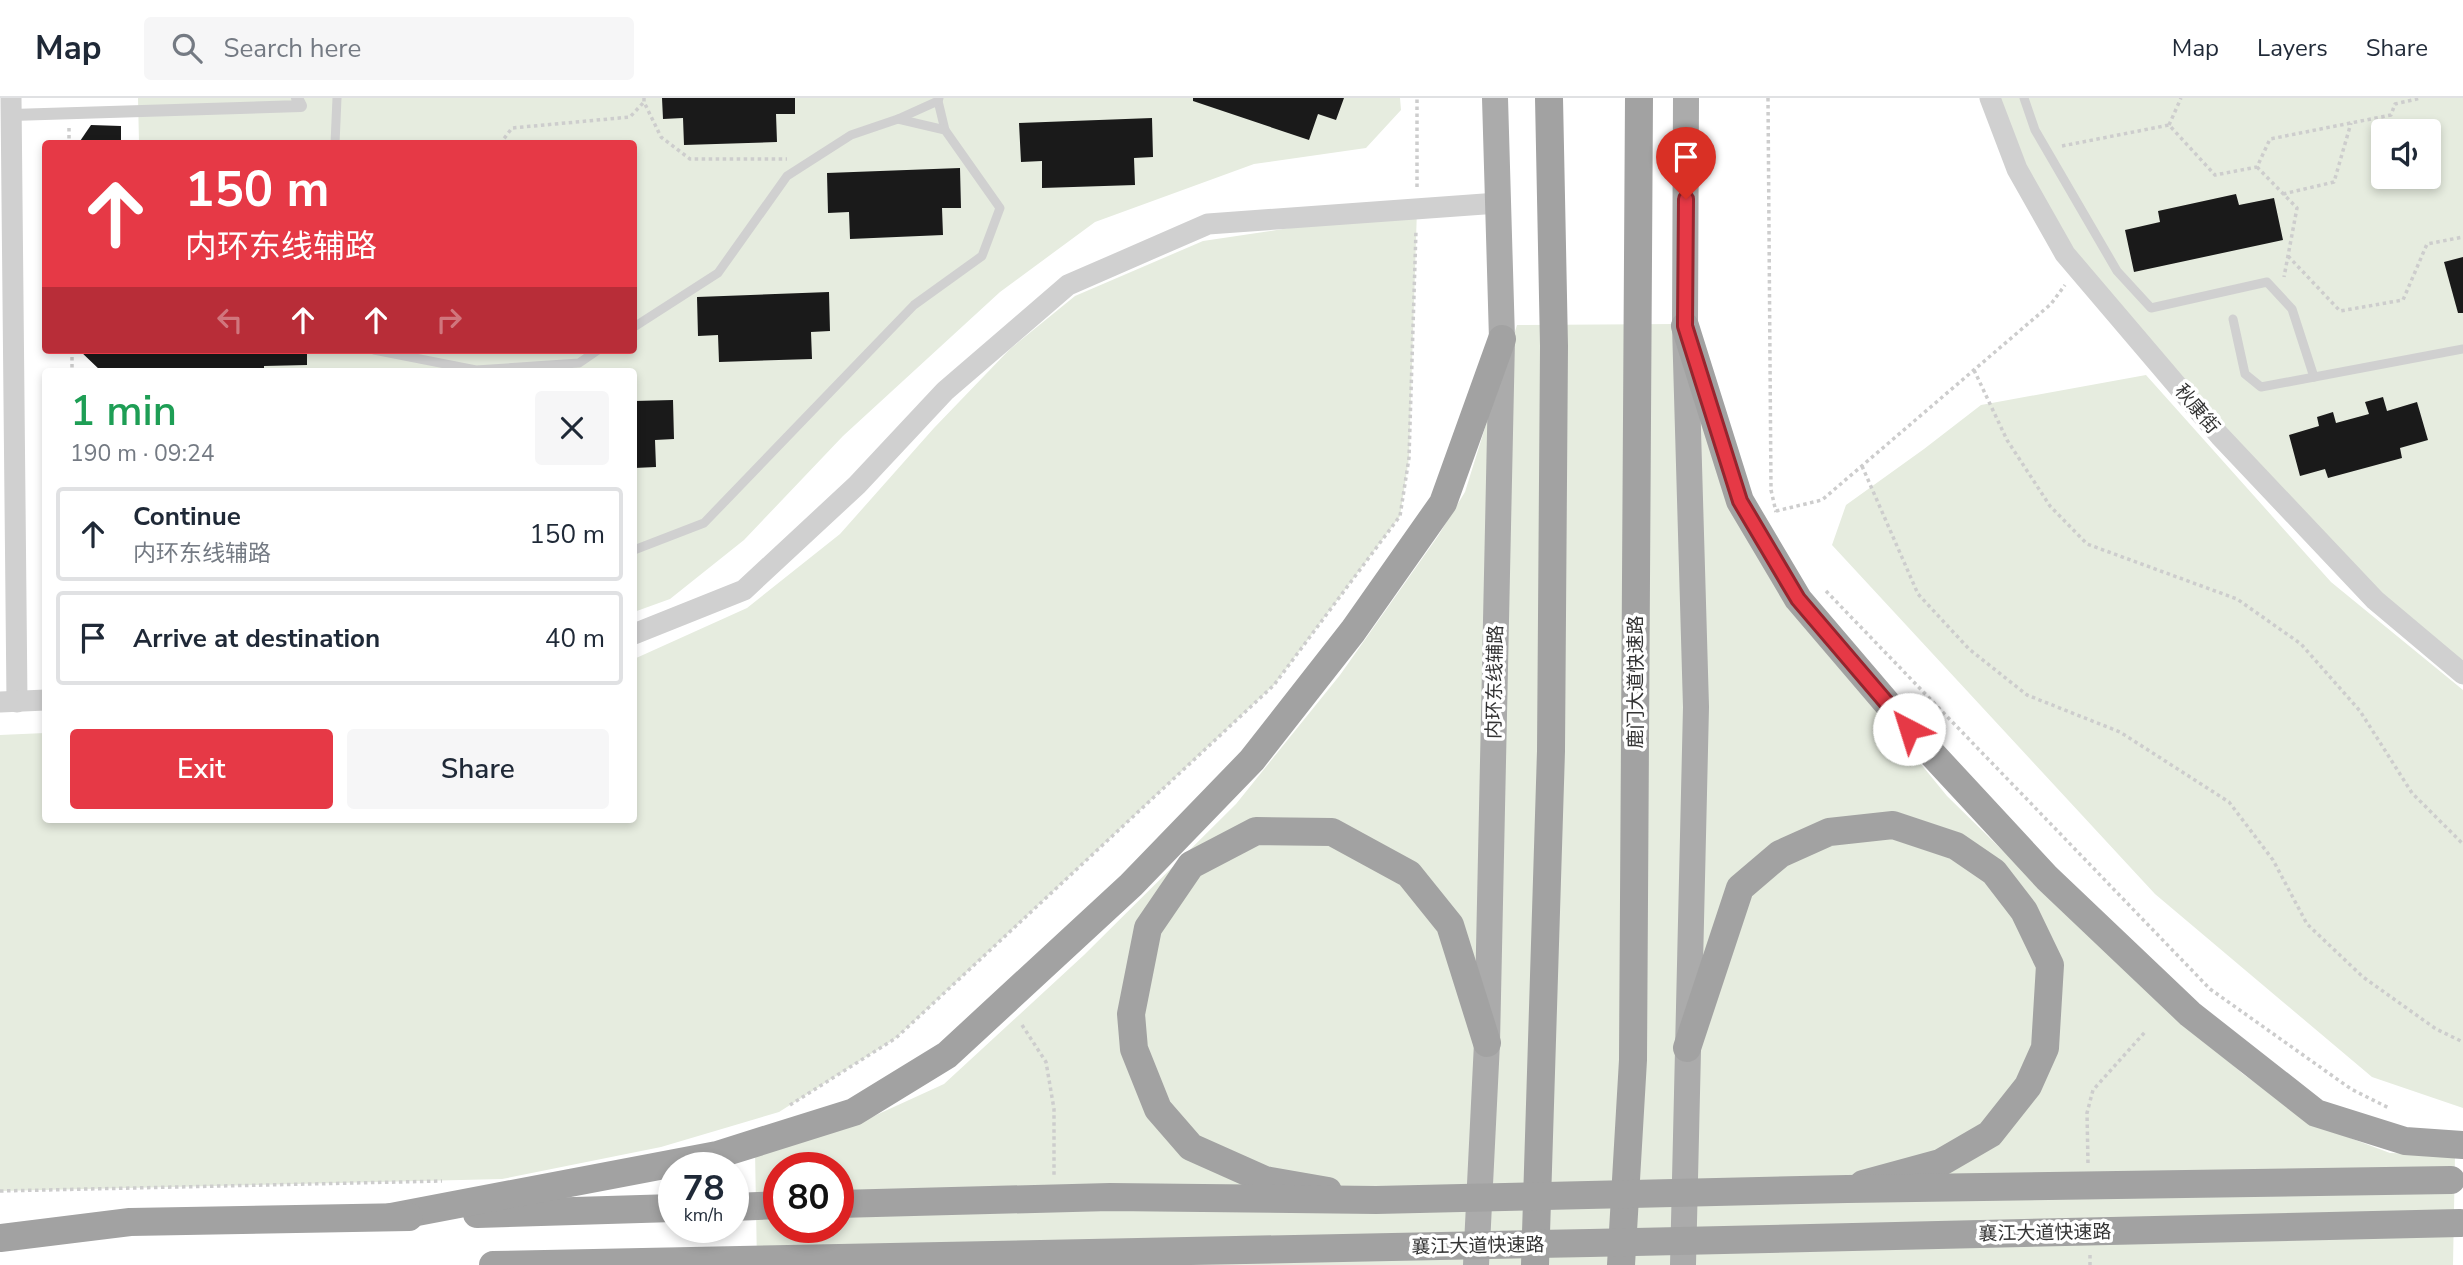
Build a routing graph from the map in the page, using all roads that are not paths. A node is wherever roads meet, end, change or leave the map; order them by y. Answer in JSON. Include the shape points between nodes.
{"nodes":[{"id":1,"x":297,"y":98,"type":"edge"},
{"id":2,"x":337,"y":98,"type":"edge"},
{"id":3,"x":1496,"y":98,"type":"edge"},
{"id":4,"x":1549,"y":98,"type":"edge"},
{"id":5,"x":1639,"y":98,"type":"edge"},
{"id":6,"x":1686,"y":98,"type":"edge"},
{"id":7,"x":1990,"y":98,"type":"edge"},
{"id":8,"x":2024,"y":98,"type":"edge"},
{"id":9,"x":939,"y":99,"type":"edge"},
{"id":10,"x":11,"y":106,"type":"edge"},
{"id":11,"x":898,"y":119,"type":"junction"},
{"id":12,"x":945,"y":130,"type":"junction"},
{"id":13,"x":335,"y":140,"type":"edge"},
{"id":14,"x":1498,"y":203,"type":"junction"},
{"id":15,"x":2233,"y":319,"type":"dead end"},
{"id":16,"x":637,"y":325,"type":"edge"},
{"id":17,"x":1685,"y":326,"type":"junction"},
{"id":18,"x":1502,"y":339,"type":"junction"},
{"id":19,"x":2463,"y":349,"type":"edge"},
{"id":20,"x":394,"y":354,"type":"edge"},
{"id":21,"x":592,"y":354,"type":"edge"},
{"id":22,"x":466,"y":368,"type":"edge"},
{"id":23,"x":505,"y":368,"type":"edge"},
{"id":24,"x":2314,"y":377,"type":"junction"},
{"id":25,"x":637,"y":549,"type":"edge"},
{"id":26,"x":637,"y":633,"type":"edge"},
{"id":27,"x":2463,"y":674,"type":"edge"},
{"id":28,"x":42,"y":701,"type":"edge"},
{"id":29,"x":8,"y":702,"type":"edge"},
{"id":30,"x":1487,"y":1043,"type":"junction"},
{"id":31,"x":1687,"y":1048,"type":"junction"},
{"id":32,"x":2463,"y":1145,"type":"edge"},
{"id":33,"x":2457,"y":1180,"type":"edge"},
{"id":34,"x":1847,"y":1189,"type":"junction"},
{"id":35,"x":1376,"y":1200,"type":"junction"},
{"id":36,"x":854,"y":1204,"type":"edge"},
{"id":37,"x":658,"y":1209,"type":"edge"},
{"id":38,"x":391,"y":1217,"type":"junction"},
{"id":39,"x":130,"y":1222,"type":"junction"},
{"id":40,"x":2462,"y":1223,"type":"edge"},
{"id":41,"x":0,"y":1224,"type":"edge"},
{"id":42,"x":0,"y":1238,"type":"edge"},
{"id":43,"x":493,"y":1265,"type":"edge"},
{"id":44,"x":1476,"y":1265,"type":"edge"},
{"id":45,"x":1535,"y":1265,"type":"edge"},
{"id":46,"x":1621,"y":1265,"type":"edge"},
{"id":47,"x":1683,"y":1265,"type":"edge"}],
"edges":[{"from":1,"to":10,"type":"street","via":[[301,106]]},
{"from":2,"to":13,"type":"lane"},
{"from":3,"to":14,"type":"main road","name":"内环东线辅路"},
{"from":4,"to":45,"type":"highway","via":[[1554,346],[1551,751]]},
{"from":5,"to":46,"type":"highway","name":"鹿门大道快速路","via":[[1633,1060]]},
{"from":6,"to":17,"type":"main road"},
{"from":7,"to":27,"type":"street","name":"秋康街","via":[[2017,169],[2077,268],[2220,436],[2375,600]]},
{"from":8,"to":24,"type":"lane","via":[[2035,130],[2117,271],[2151,308],[2267,282],[2291,309]]},
{"from":9,"to":11,"type":"lane"},
{"from":9,"to":12,"type":"lane"},
{"from":10,"to":29,"type":"street"},
{"from":11,"to":12,"type":"lane"},
{"from":11,"to":16,"type":"lane","via":[[850,135],[786,176],[718,273]]},
{"from":12,"to":25,"type":"lane","via":[[1000,208],[982,256],[914,305],[704,523]]},
{"from":14,"to":18,"type":"main road","name":"内环东线辅路"},
{"from":14,"to":26,"type":"street","via":[[1209,224],[1068,285],[945,391],[857,485],[744,590]]},
{"from":15,"to":24,"type":"lane","via":[[2245,374],[2261,387]]},
{"from":17,"to":31,"type":"main road","via":[[1696,707]]},
{"from":17,"to":32,"type":"highway","via":[[1740,501],[1798,599],[1909,729],[2048,878],[2190,1014],[2316,1113],[2404,1141]]},
{"from":18,"to":30,"type":"main road","name":"内环东线辅路"},
{"from":18,"to":38,"type":"highway","via":[[1443,503],[1345,642],[1252,760],[1131,885],[947,1055],[854,1112],[717,1155]]},
{"from":19,"to":24,"type":"lane"},
{"from":20,"to":22,"type":"lane"},
{"from":21,"to":23,"type":"lane","via":[[579,363]]},
{"from":28,"to":29,"type":"street"},
{"from":30,"to":35,"type":"highway","bridge":true,"via":[[1450,925],[1409,874],[1332,832],[1256,831],[1191,865],[1148,928],[1131,1014],[1134,1049],[1158,1109],[1191,1147],[1265,1180]]},
{"from":30,"to":44,"type":"main road","name":"内环东线辅路"},
{"from":31,"to":34,"type":"highway","bridge":true,"via":[[1740,888],[1780,854],[1829,832],[1893,825],[1956,846],[1994,872],[2024,911],[2050,965],[2045,1048],[2028,1086],[1990,1133],[1940,1163]]},
{"from":31,"to":47,"type":"main road"},
{"from":33,"to":34,"type":"highway","bridge":true},
{"from":34,"to":35,"type":"highway","bridge":true},
{"from":35,"to":36,"type":"highway","bridge":true,"via":[[1110,1197]]},
{"from":37,"to":38,"type":"highway"},
{"from":38,"to":39,"type":"highway"},
{"from":39,"to":41,"type":"main road"},
{"from":39,"to":42,"type":"highway"},
{"from":40,"to":43,"type":"highway","name":"襄江大道快速路","bridge":true}]}
